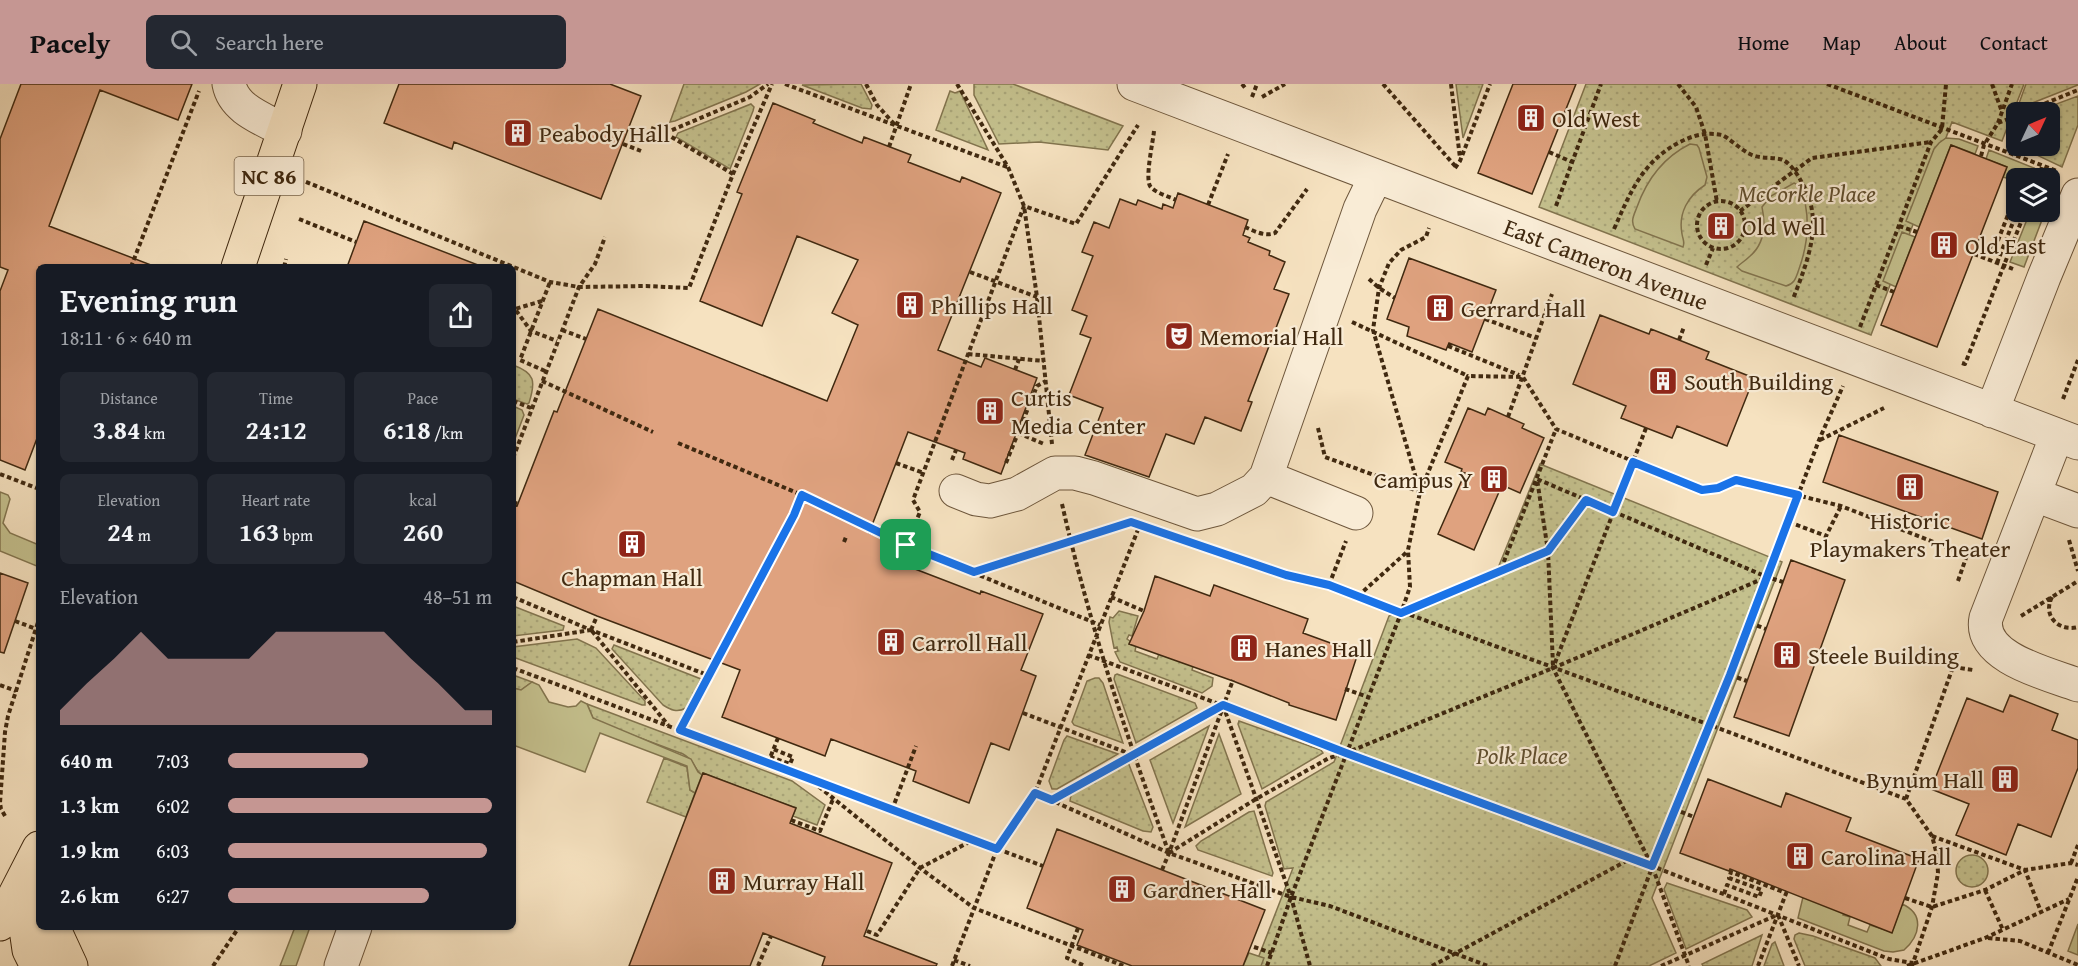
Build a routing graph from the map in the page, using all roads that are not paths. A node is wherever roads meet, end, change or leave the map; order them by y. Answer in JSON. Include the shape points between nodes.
{"nodes":[{"id":1,"x":229,"y":84,"type":"edge"},
{"id":2,"x":300,"y":84,"type":"edge"},
{"id":3,"x":1134,"y":84,"type":"edge"},
{"id":4,"x":285,"y":130,"type":"junction"},
{"id":5,"x":1376,"y":176,"type":"junction"},
{"id":6,"x":2069,"y":184,"type":"edge"},
{"id":7,"x":239,"y":264,"type":"edge"},
{"id":8,"x":1992,"y":411,"type":"junction"},
{"id":9,"x":2067,"y":439,"type":"edge"},
{"id":10,"x":1266,"y":477,"type":"junction"},
{"id":11,"x":956,"y":491,"type":"dead end"},
{"id":12,"x":2035,"y":495,"type":"junction"},
{"id":13,"x":1356,"y":513,"type":"road end"},
{"id":14,"x":2073,"y":524,"type":"edge"},
{"id":15,"x":2078,"y":685,"type":"edge"},
{"id":16,"x":36,"y":854,"type":"edge"},
{"id":17,"x":20,"y":886,"type":"edge"},
{"id":18,"x":0,"y":924,"type":"edge"},
{"id":19,"x":54,"y":930,"type":"edge"},
{"id":20,"x":354,"y":930,"type":"edge"},
{"id":21,"x":37,"y":966,"type":"edge"},
{"id":22,"x":71,"y":966,"type":"edge"},
{"id":23,"x":341,"y":966,"type":"edge"}],
"edges":[{"from":1,"to":4,"type":"street","via":[[231,95],[241,106]]},
{"from":2,"to":4,"type":"main road","number":"NC 86"},
{"from":3,"to":5,"type":"street","name":"East Cameron Avenue"},
{"from":4,"to":7,"type":"main road","number":"NC 86"},
{"from":5,"to":8,"type":"street","name":"East Cameron Avenue"},
{"from":5,"to":10,"type":"street","via":[[1360,209]]},
{"from":6,"to":8,"type":"street","via":[[2044,277]]},
{"from":8,"to":9,"type":"street","name":"East Cameron Avenue"},
{"from":9,"to":12,"type":"street"},
{"from":10,"to":11,"type":"street","via":[[1254,490],[1217,509],[1197,514],[1075,473],[1055,473],[1017,494],[990,501]]},
{"from":10,"to":13,"type":"street"},
{"from":12,"to":14,"type":"street"},
{"from":12,"to":15,"type":"street","via":[[1984,627],[2000,651],[2014,661]]},
{"from":16,"to":17,"type":"main road"},
{"from":17,"to":18,"type":"main road"},
{"from":17,"to":21,"type":"main road","via":[[29,950]]},
{"from":19,"to":22,"type":"main road"},
{"from":20,"to":23,"type":"street"}]}
